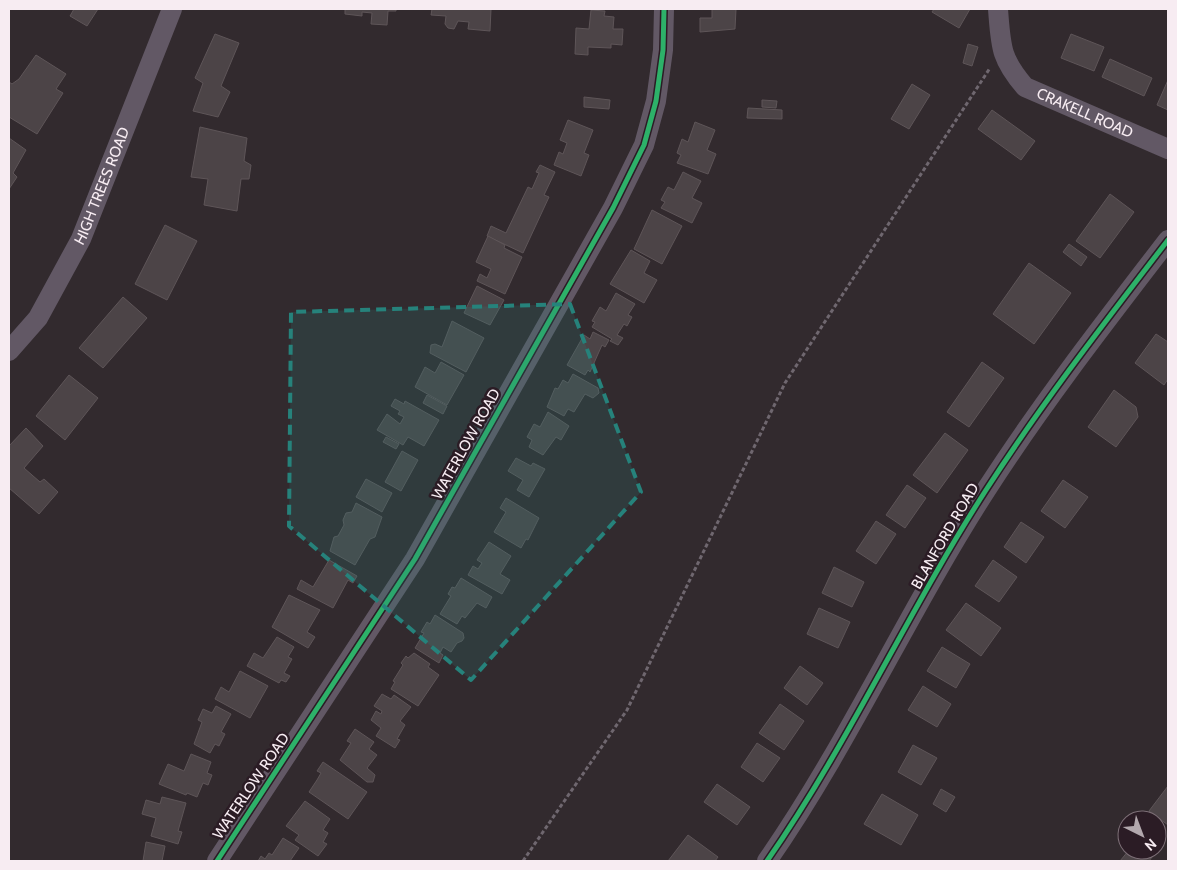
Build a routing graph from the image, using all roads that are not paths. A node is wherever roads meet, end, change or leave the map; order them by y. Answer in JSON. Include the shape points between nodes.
{"nodes":[{"id":1,"x":172,"y":9,"type":"edge"},
{"id":2,"x":664,"y":9,"type":"edge"},
{"id":3,"x":998,"y":9,"type":"edge"},
{"id":4,"x":1168,"y":149,"type":"edge"},
{"id":5,"x":1168,"y":240,"type":"edge"},
{"id":6,"x":9,"y":351,"type":"edge"},
{"id":7,"x":217,"y":861,"type":"edge"},
{"id":8,"x":767,"y":861,"type":"edge"}],
"edges":[{"from":1,"to":6,"type":"street","name":"HIGH TREES ROAD","via":[[80,239],[38,318]]},
{"from":2,"to":7,"type":"street","name":"WATERLOW ROAD","via":[[663,50],[656,101],[644,145],[613,208],[415,559]]},
{"from":3,"to":4,"type":"street","name":"CRAKELL ROAD","via":[[1002,51],[1010,70],[1025,87]]},
{"from":5,"to":8,"type":"street","name":"BLANFORD ROAD","via":[[1090,340],[985,491],[805,806]]}]}
